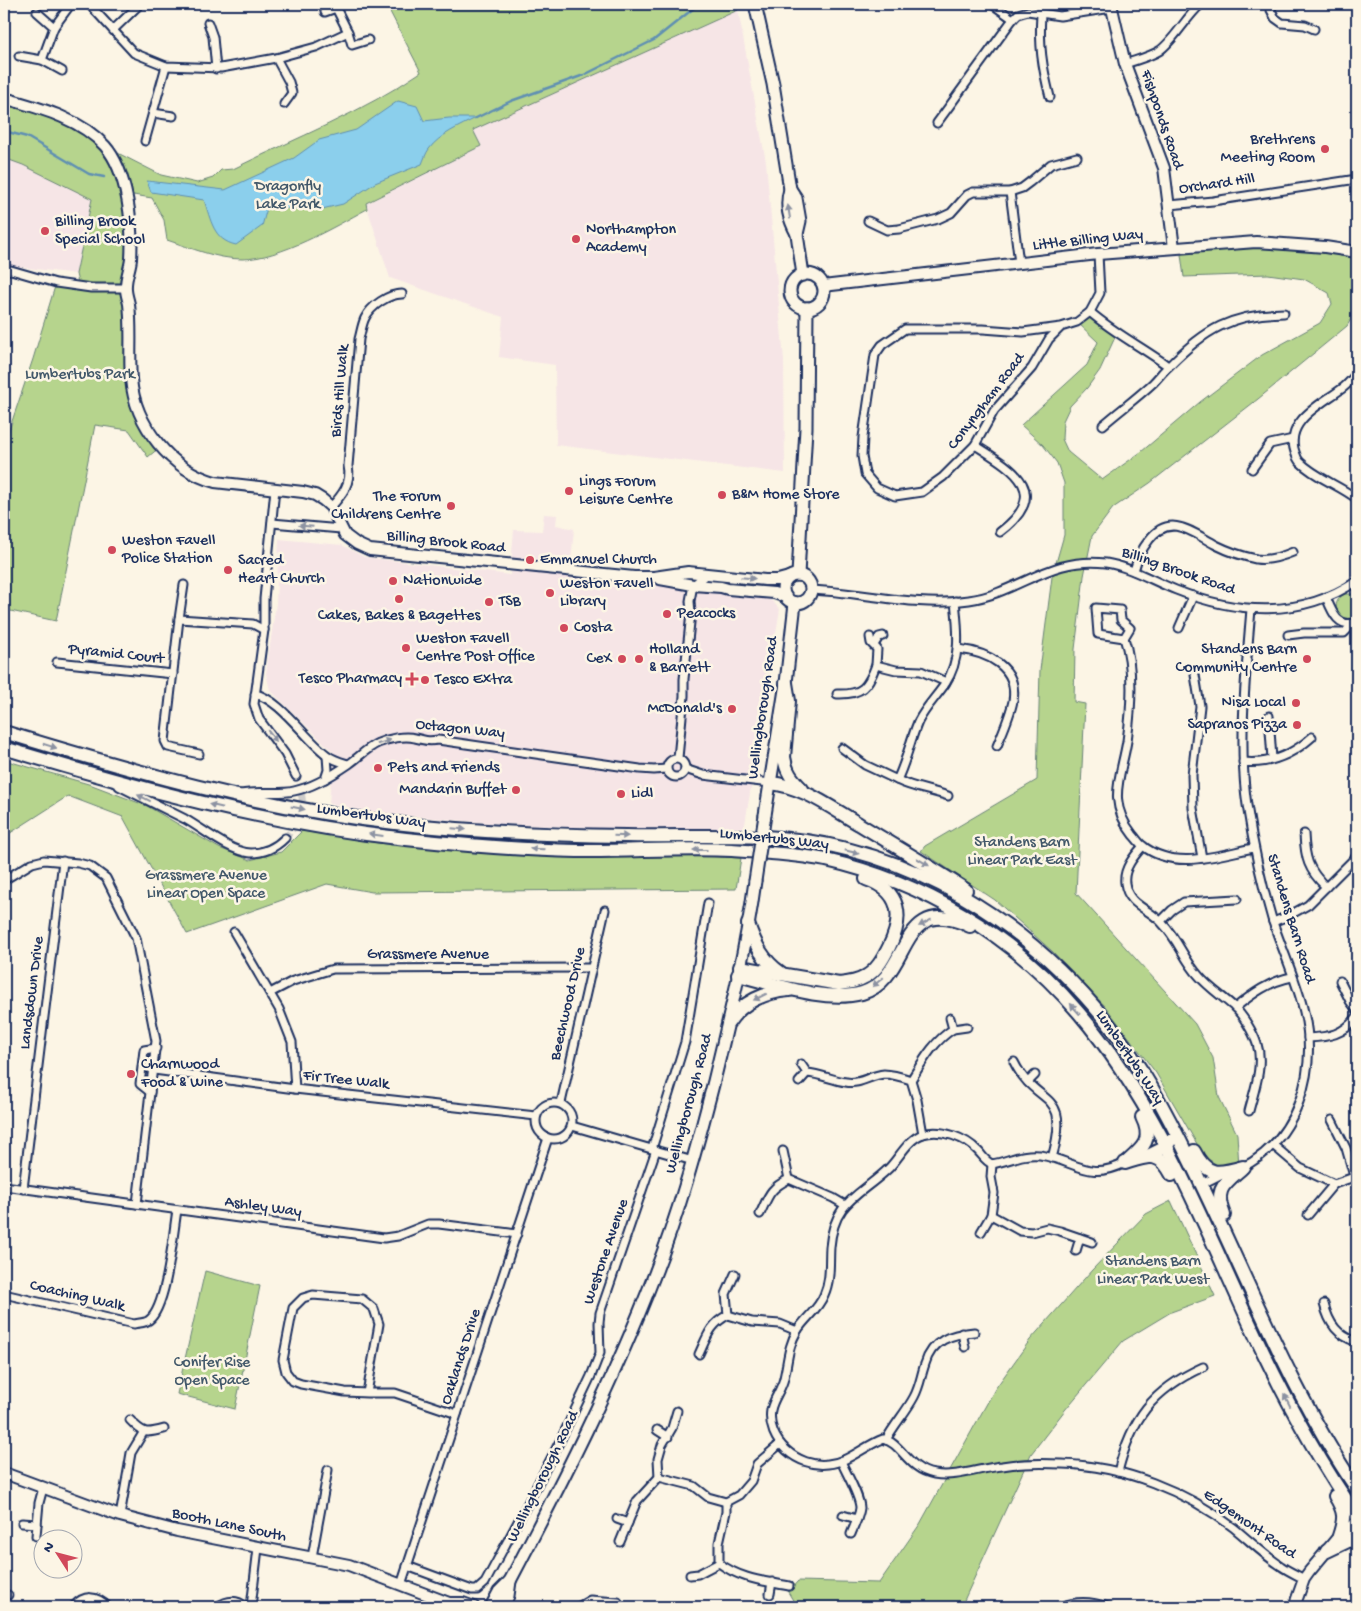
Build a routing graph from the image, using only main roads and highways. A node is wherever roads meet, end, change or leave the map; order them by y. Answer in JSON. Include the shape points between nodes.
{"nodes":[{"id":1,"x":755,"y":4,"type":"edge"},
{"id":2,"x":803,"y":275,"type":"junction"},
{"id":3,"x":806,"y":308,"type":"junction"},
{"id":4,"x":794,"y":576,"type":"junction"},
{"id":5,"x":795,"y":603,"type":"junction"},
{"id":6,"x":786,"y":683,"type":"junction"},
{"id":7,"x":4,"y":732,"type":"edge"},
{"id":8,"x":4,"y":748,"type":"edge"},
{"id":9,"x":770,"y":783,"type":"junction"},
{"id":10,"x":805,"y":793,"type":"junction"},
{"id":11,"x":801,"y":856,"type":"junction"},
{"id":12,"x":748,"y":924,"type":"junction"},
{"id":13,"x":1015,"y":930,"type":"junction"},
{"id":14,"x":1006,"y":943,"type":"junction"},
{"id":15,"x":739,"y":971,"type":"junction"},
{"id":16,"x":783,"y":974,"type":"junction"},
{"id":17,"x":798,"y":990,"type":"junction"},
{"id":18,"x":729,"y":1022,"type":"junction"},
{"id":19,"x":1110,"y":1026,"type":"junction"},
{"id":20,"x":1143,"y":1075,"type":"junction"},
{"id":21,"x":1134,"y":1091,"type":"junction"},
{"id":22,"x":1166,"y":1147,"type":"junction"},
{"id":23,"x":1146,"y":1157,"type":"junction"},
{"id":24,"x":1202,"y":1184,"type":"junction"},
{"id":25,"x":1207,"y":1230,"type":"junction"},
{"id":26,"x":1243,"y":1273,"type":"junction"},
{"id":27,"x":1243,"y":1307,"type":"junction"},
{"id":28,"x":1303,"y":1430,"type":"junction"},
{"id":29,"x":1341,"y":1465,"type":"junction"},
{"id":30,"x":1357,"y":1482,"type":"edge"},
{"id":31,"x":1357,"y":1489,"type":"edge"},
{"id":32,"x":1357,"y":1516,"type":"edge"},
{"id":33,"x":1339,"y":1536,"type":"road end"},
{"id":34,"x":1357,"y":1540,"type":"edge"},
{"id":35,"x":1327,"y":1551,"type":"road end"},
{"id":36,"x":510,"y":1581,"type":"junction"},
{"id":37,"x":491,"y":1607,"type":"edge"},
{"id":38,"x":503,"y":1607,"type":"edge"}],
"edges":[{"from":1,"to":2,"type":"main road","via":[[773,84],[790,189],[797,201],[800,221],[797,234]]},
{"from":2,"to":3,"type":"main road","via":[[792,284],[790,293],[796,304]]},
{"from":2,"to":3,"type":"main road","via":[[815,276],[823,286],[820,301]]},
{"from":3,"to":4,"type":"main road","via":[[806,428]]},
{"from":4,"to":5,"type":"main road","via":[[783,586],[785,597]]},
{"from":4,"to":5,"type":"main road","via":[[808,580],[811,590],[808,598]]},
{"from":5,"to":6,"type":"main road","name":"Wellingborough Road"},
{"from":6,"to":9,"type":"main road","name":"Wellingborough Road"},
{"from":6,"to":10,"type":"highway","via":[[789,702],[785,766]]},
{"from":7,"to":13,"type":"highway","name":"Lumbertubs Way","one_way":true,"via":[[171,781],[311,811],[386,822],[510,833],[782,838],[810,843],[867,856],[930,879]]},
{"from":11,"to":8,"type":"highway","name":"Lumbertubs Way","one_way":true,"via":[[729,850],[524,849],[400,838],[261,817],[170,796]]},
{"from":9,"to":10,"type":"highway","via":[[784,784]]},
{"from":9,"to":12,"type":"main road","name":"Wellingborough Road","bridge":true},
{"from":10,"to":13,"type":"highway","one_way":true,"via":[[952,881]]},
{"from":11,"to":14,"type":"highway","name":"Lumbertubs Way","via":[[893,880],[948,905]]},
{"from":11,"to":16,"type":"highway","via":[[883,887],[897,904],[899,916],[884,957],[865,977],[839,984]]},
{"from":12,"to":15,"type":"main road","name":"Wellingborough Road"},
{"from":12,"to":16,"type":"highway","via":[[763,956]]},
{"from":13,"to":19,"type":"highway","name":"Lumbertubs Way","via":[[1077,986]]},
{"from":14,"to":17,"type":"highway","one_way":true,"via":[[988,938],[952,918],[939,917],[927,920],[914,930],[889,971],[880,982],[864,992],[830,996]]},
{"from":21,"to":14,"type":"highway","name":"Lumbertubs Way","one_way":true,"via":[[1079,1013],[1056,987]]},
{"from":15,"to":16,"type":"highway"},
{"from":15,"to":17,"type":"highway"},
{"from":15,"to":18,"type":"main road","name":"Wellingborough Road"},
{"from":17,"to":18,"type":"highway","one_way":true,"via":[[766,994],[740,1009]]},
{"from":18,"to":36,"type":"main road","name":"Wellingborough Road","via":[[679,1207],[655,1275],[597,1407]]},
{"from":19,"to":20,"type":"highway","name":"Lumbertubs Way"},
{"from":19,"to":22,"type":"highway","via":[[1119,1050],[1168,1132],[1170,1140]]},
{"from":20,"to":24,"type":"highway","name":"Lumbertubs Way"},
{"from":20,"to":26,"type":"highway","via":[[1166,1101],[1202,1165],[1222,1173],[1242,1168],[1222,1186],[1219,1201],[1239,1247]]},
{"from":21,"to":22,"type":"highway","name":"Lumbertubs Way"},
{"from":21,"to":23,"type":"highway","via":[[1146,1124],[1147,1137],[1142,1148],[1125,1163]]},
{"from":22,"to":23,"type":"highway"},
{"from":22,"to":25,"type":"highway","name":"Lumbertubs Way"},
{"from":23,"to":25,"type":"highway","via":[[1162,1160],[1170,1169],[1188,1205]]},
{"from":24,"to":26,"type":"highway","name":"Lumbertubs Way"},
{"from":24,"to":27,"type":"highway","via":[[1196,1192],[1240,1285]]},
{"from":25,"to":27,"type":"highway","name":"Lumbertubs Way"},
{"from":26,"to":29,"type":"highway","name":"Lumbertubs Way","via":[[1311,1412]]},
{"from":28,"to":27,"type":"highway","name":"Lumbertubs Way","one_way":true},
{"from":28,"to":32,"type":"highway","name":"Lumbertubs Way"},
{"from":28,"to":33,"type":"highway","via":[[1303,1443],[1342,1507],[1344,1521]]},
{"from":29,"to":30,"type":"highway"},
{"from":29,"to":31,"type":"highway","name":"Lumbertubs Way"},
{"from":34,"to":35,"type":"highway"},
{"from":36,"to":37,"type":"main road","name":"Wellingborough Road"},
{"from":36,"to":38,"type":"main road","name":"Wellingborough Road"}]}
